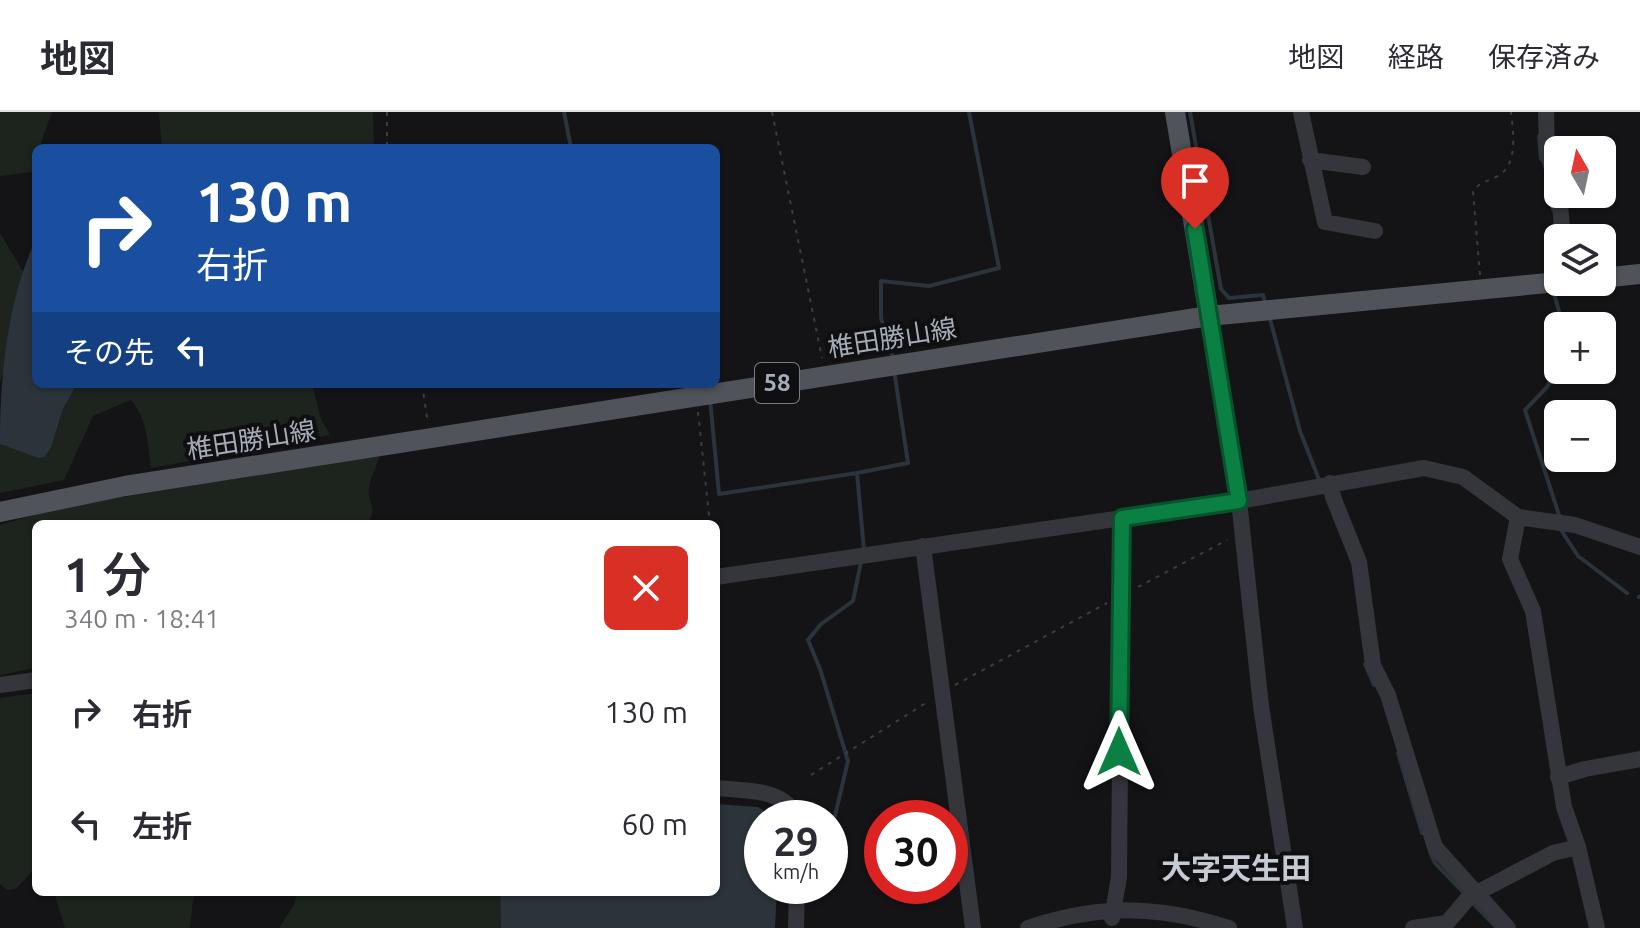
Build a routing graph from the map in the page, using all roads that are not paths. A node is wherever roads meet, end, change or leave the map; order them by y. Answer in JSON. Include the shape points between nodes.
{"nodes":[{"id":1,"x":1175,"y":112,"type":"edge"},
{"id":2,"x":1301,"y":112,"type":"edge"},
{"id":3,"x":1546,"y":112,"type":"edge"},
{"id":4,"x":1547,"y":136,"type":"edge"},
{"id":5,"x":1310,"y":160,"type":"junction"},
{"id":6,"x":1363,"y":167,"type":"dead end"},
{"id":7,"x":1375,"y":231,"type":"dead end"},
{"id":8,"x":1640,"y":274,"type":"edge"},
{"id":9,"x":1616,"y":277,"type":"edge"},
{"id":10,"x":1544,"y":283,"type":"edge"},
{"id":11,"x":1209,"y":316,"type":"junction"},
{"id":12,"x":1330,"y":483,"type":"junction"},
{"id":13,"x":1239,"y":501,"type":"junction"},
{"id":14,"x":0,"y":512,"type":"edge"},
{"id":15,"x":1518,"y":517,"type":"junction"},
{"id":16,"x":1122,"y":518,"type":"junction"},
{"id":17,"x":923,"y":546,"type":"junction"},
{"id":18,"x":1640,"y":547,"type":"edge"},
{"id":19,"x":720,"y":576,"type":"edge"},
{"id":20,"x":32,"y":681,"type":"edge"},
{"id":21,"x":0,"y":685,"type":"edge"},
{"id":22,"x":1640,"y":759,"type":"edge"},
{"id":23,"x":1558,"y":777,"type":"junction"},
{"id":24,"x":720,"y":789,"type":"edge"},
{"id":25,"x":784,"y":800,"type":"edge"},
{"id":26,"x":1578,"y":847,"type":"junction"},
{"id":27,"x":1476,"y":893,"type":"junction"},
{"id":28,"x":797,"y":904,"type":"edge"},
{"id":29,"x":1112,"y":914,"type":"junction"},
{"id":30,"x":796,"y":928,"type":"edge"},
{"id":31,"x":973,"y":928,"type":"edge"},
{"id":32,"x":1028,"y":928,"type":"edge"},
{"id":33,"x":1229,"y":928,"type":"edge"},
{"id":34,"x":1287,"y":928,"type":"edge"},
{"id":35,"x":1295,"y":928,"type":"edge"},
{"id":36,"x":1413,"y":928,"type":"edge"},
{"id":37,"x":1508,"y":928,"type":"edge"},
{"id":38,"x":1597,"y":928,"type":"edge"}],
"edges":[{"from":1,"to":11,"type":"main road"},
{"from":2,"to":5,"type":"street"},
{"from":3,"to":4,"type":"street"},
{"from":5,"to":6,"type":"street"},
{"from":5,"to":7,"type":"street","via":[[1325,222]]},
{"from":8,"to":9,"type":"main road"},
{"from":10,"to":11,"type":"main road","name":"椎田勝山線","number":"58"},
{"from":11,"to":13,"type":"street"},
{"from":11,"to":14,"type":"main road","name":"椎田勝山線","number":"58","via":[[125,486]]},
{"from":12,"to":13,"type":"street"},
{"from":12,"to":15,"type":"street","via":[[1405,469],[1441,470],[1480,487]]},
{"from":12,"to":27,"type":"street","via":[[1359,562],[1373,665],[1388,695],[1430,834],[1445,862]]},
{"from":13,"to":16,"type":"street"},
{"from":13,"to":35,"type":"street","via":[[1261,706]]},
{"from":15,"to":18,"type":"street","via":[[1575,525]]},
{"from":15,"to":23,"type":"street","via":[[1510,559],[1533,611]]},
{"from":16,"to":17,"type":"street"},
{"from":16,"to":29,"type":"street","via":[[1119,877]]},
{"from":17,"to":19,"type":"street"},
{"from":17,"to":31,"type":"street"},
{"from":20,"to":21,"type":"street"},
{"from":22,"to":23,"type":"street"},
{"from":23,"to":26,"type":"street"},
{"from":24,"to":25,"type":"street"},
{"from":26,"to":27,"type":"street","via":[[1553,853]]},
{"from":26,"to":38,"type":"street"},
{"from":27,"to":36,"type":"street","via":[[1447,923]]},
{"from":27,"to":37,"type":"street"},
{"from":28,"to":30,"type":"street"},
{"from":29,"to":32,"type":"street","via":[[1068,915]]},
{"from":29,"to":33,"type":"street","via":[[1175,914]]},
{"from":34,"to":35,"type":"street"}]}
